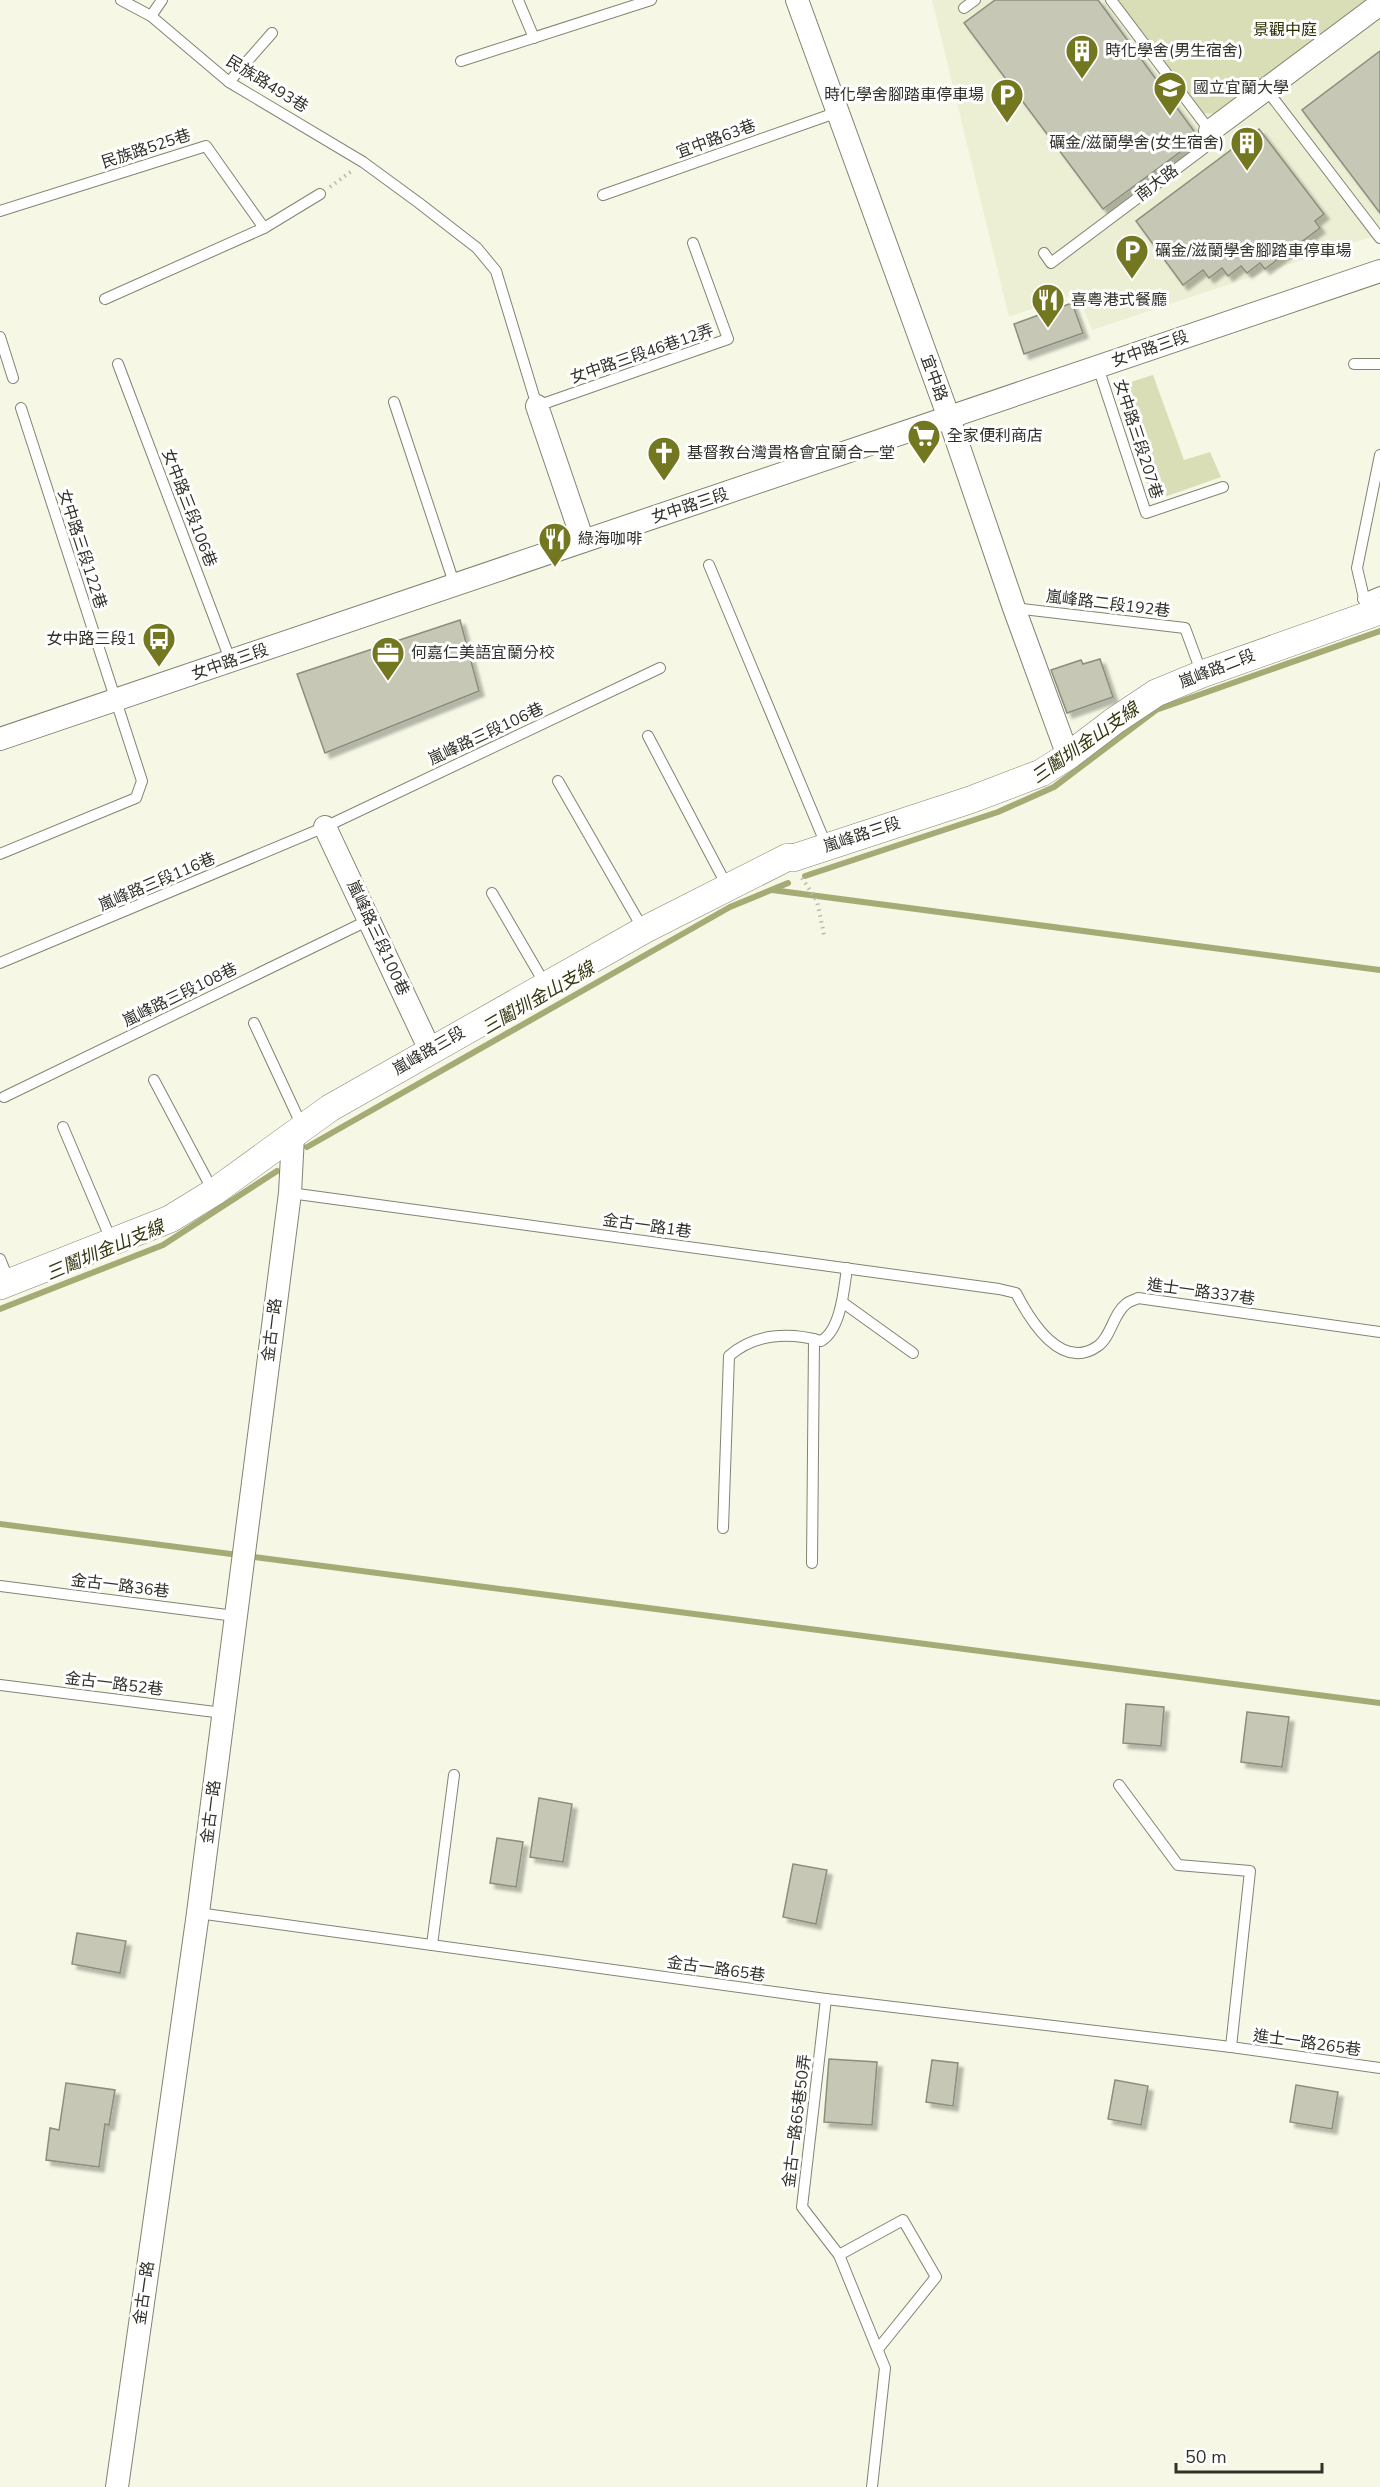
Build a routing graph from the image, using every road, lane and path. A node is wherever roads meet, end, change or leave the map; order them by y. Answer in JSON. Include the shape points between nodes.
{"nodes":[{"id":1,"x":121,"y":0,"type":"edge"},
{"id":2,"x":162,"y":0,"type":"edge"},
{"id":3,"x":518,"y":0,"type":"edge"},
{"id":4,"x":651,"y":0,"type":"edge"},
{"id":5,"x":797,"y":0,"type":"edge"},
{"id":6,"x":975,"y":0,"type":"edge"},
{"id":7,"x":1111,"y":0,"type":"edge"},
{"id":8,"x":638,"y":2,"type":"edge"},
{"id":9,"x":1380,"y":4,"type":"edge"},
{"id":10,"x":964,"y":8,"type":"dead end"},
{"id":11,"x":151,"y":16,"type":"junction"},
{"id":12,"x":272,"y":33,"type":"dead end"},
{"id":13,"x":534,"y":38,"type":"junction"},
{"id":14,"x":461,"y":61,"type":"dead end"},
{"id":15,"x":229,"y":81,"type":"junction"},
{"id":16,"x":1266,"y":89,"type":"junction"},
{"id":17,"x":838,"y":112,"type":"junction"},
{"id":18,"x":1210,"y":131,"type":"junction"},
{"id":19,"x":363,"y":162,"type":"junction"},
{"id":20,"x":320,"y":194,"type":"joint"},
{"id":21,"x":603,"y":195,"type":"dead end"},
{"id":22,"x":0,"y":211,"type":"edge"},
{"id":23,"x":264,"y":228,"type":"junction"},
{"id":24,"x":1380,"y":238,"type":"edge"},
{"id":25,"x":693,"y":243,"type":"dead end"},
{"id":26,"x":1044,"y":253,"type":"dead end"},
{"id":27,"x":1380,"y":271,"type":"edge"},
{"id":28,"x":105,"y":299,"type":"dead end"},
{"id":29,"x":1,"y":344,"type":"edge"},
{"id":30,"x":118,"y":364,"type":"dead end"},
{"id":31,"x":1354,"y":364,"type":"dead end"},
{"id":32,"x":1380,"y":364,"type":"edge"},
{"id":33,"x":1098,"y":367,"type":"junction"},
{"id":34,"x":13,"y":378,"type":"dead end"},
{"id":35,"x":394,"y":402,"type":"dead end"},
{"id":36,"x":537,"y":406,"type":"junction"},
{"id":37,"x":21,"y":408,"type":"dead end"},
{"id":38,"x":949,"y":418,"type":"junction"},
{"id":39,"x":1380,"y":455,"type":"edge"},
{"id":40,"x":1223,"y":487,"type":"dead end"},
{"id":41,"x":583,"y":541,"type":"junction"},
{"id":42,"x":709,"y":565,"type":"dead end"},
{"id":43,"x":455,"y":586,"type":"junction"},
{"id":44,"x":1373,"y":605,"type":"edge"},
{"id":45,"x":1014,"y":608,"type":"junction"},
{"id":46,"x":231,"y":662,"type":"junction"},
{"id":47,"x":660,"y":668,"type":"dead end"},
{"id":48,"x":1202,"y":674,"type":"junction"},
{"id":49,"x":115,"y":699,"type":"junction"},
{"id":50,"x":648,"y":736,"type":"dead end"},
{"id":51,"x":0,"y":739,"type":"edge"},
{"id":52,"x":1068,"y":756,"type":"junction"},
{"id":53,"x":558,"y":781,"type":"dead end"},
{"id":54,"x":325,"y":826,"type":"junction"},
{"id":55,"x":827,"y":847,"type":"junction"},
{"id":56,"x":0,"y":854,"type":"edge"},
{"id":57,"x":788,"y":857,"type":"junction"},
{"id":58,"x":727,"y":886,"type":"junction"},
{"id":59,"x":492,"y":893,"type":"dead end"},
{"id":60,"x":369,"y":920,"type":"junction"},
{"id":61,"x":644,"y":930,"type":"junction"},
{"id":62,"x":824,"y":935,"type":"dead end"},
{"id":63,"x":0,"y":963,"type":"edge"},
{"id":64,"x":545,"y":984,"type":"junction"},
{"id":65,"x":254,"y":1023,"type":"dead end"},
{"id":66,"x":430,"y":1050,"type":"junction"},
{"id":67,"x":154,"y":1080,"type":"dead end"},
{"id":68,"x":4,"y":1097,"type":"dead end"},
{"id":69,"x":63,"y":1127,"type":"dead end"},
{"id":70,"x":298,"y":1132,"type":"junction"},
{"id":71,"x":214,"y":1192,"type":"junction"},
{"id":72,"x":290,"y":1193,"type":"junction"},
{"id":73,"x":112,"y":1242,"type":"junction"},
{"id":74,"x":847,"y":1268,"type":"junction"},
{"id":75,"x":3,"y":1276,"type":"edge"},
{"id":76,"x":999,"y":1289,"type":"joint"},
{"id":77,"x":842,"y":1302,"type":"junction"},
{"id":78,"x":1380,"y":1332,"type":"edge"},
{"id":79,"x":814,"y":1339,"type":"junction"},
{"id":80,"x":914,"y":1353,"type":"dead end"},
{"id":81,"x":723,"y":1528,"type":"dead end"},
{"id":82,"x":812,"y":1563,"type":"dead end"},
{"id":83,"x":0,"y":1586,"type":"edge"},
{"id":84,"x":236,"y":1616,"type":"junction"},
{"id":85,"x":0,"y":1685,"type":"edge"},
{"id":86,"x":223,"y":1713,"type":"junction"},
{"id":87,"x":454,"y":1775,"type":"dead end"},
{"id":88,"x":1119,"y":1785,"type":"dead end"},
{"id":89,"x":198,"y":1913,"type":"junction"},
{"id":90,"x":432,"y":1945,"type":"junction"},
{"id":91,"x":826,"y":1999,"type":"junction"},
{"id":92,"x":1231,"y":2047,"type":"junction"},
{"id":93,"x":1380,"y":2068,"type":"edge"},
{"id":94,"x":839,"y":2255,"type":"junction"},
{"id":95,"x":878,"y":2349,"type":"junction"},
{"id":96,"x":117,"y":2487,"type":"edge"},
{"id":97,"x":872,"y":2487,"type":"edge"}],
"edges":[{"from":1,"to":11,"type":"lane","name":"民族路493巷"},
{"from":2,"to":11,"type":"lane"},
{"from":3,"to":13,"type":"lane"},
{"from":4,"to":8,"type":"lane"},
{"from":5,"to":17,"type":"street","name":"宜中路"},
{"from":6,"to":10,"type":"lane"},
{"from":7,"to":18,"type":"lane"},
{"from":8,"to":13,"type":"lane"},
{"from":9,"to":16,"type":"street","name":"南大路"},
{"from":11,"to":15,"type":"lane","name":"民族路493巷"},
{"from":12,"to":15,"type":"lane"},
{"from":13,"to":14,"type":"lane"},
{"from":15,"to":19,"type":"lane","name":"民族路493巷"},
{"from":16,"to":18,"type":"street","name":"南大路"},
{"from":16,"to":24,"type":"lane"},
{"from":17,"to":21,"type":"lane","name":"宜中路63巷"},
{"from":17,"to":38,"type":"street","name":"宜中路"},
{"from":18,"to":26,"type":"lane","name":"南大路","via":[[1203,149],[1061,256],[1051,263]]},
{"from":19,"to":20,"type":"path"},
{"from":19,"to":36,"type":"lane","name":"民族路493巷","via":[[477,248],[496,271]]},
{"from":20,"to":23,"type":"lane"},
{"from":22,"to":23,"type":"lane","name":"民族路525巷","via":[[206,146]]},
{"from":23,"to":28,"type":"lane"},
{"from":25,"to":36,"type":"lane","name":"女中路三段46巷12弄","via":[[728,339]]},
{"from":27,"to":33,"type":"street","name":"女中路三段"},
{"from":29,"to":34,"type":"lane"},
{"from":30,"to":46,"type":"lane","name":"女中路三段106巷"},
{"from":31,"to":32,"type":"lane"},
{"from":33,"to":38,"type":"street","name":"女中路三段"},
{"from":33,"to":40,"type":"lane","name":"女中路三段207巷","via":[[1146,513]]},
{"from":35,"to":43,"type":"lane"},
{"from":36,"to":41,"type":"street"},
{"from":37,"to":49,"type":"lane","name":"女中路三段122巷"},
{"from":38,"to":41,"type":"street","name":"女中路三段"},
{"from":38,"to":45,"type":"street","name":"宜中路"},
{"from":39,"to":44,"type":"lane","via":[[1357,568]]},
{"from":41,"to":43,"type":"street","name":"女中路三段"},
{"from":42,"to":55,"type":"lane"},
{"from":43,"to":46,"type":"street","name":"女中路三段"},
{"from":44,"to":48,"type":"street","name":"嵐峰路二段"},
{"from":45,"to":48,"type":"lane","name":"嵐峰路二段192巷","via":[[1185,628]]},
{"from":45,"to":52,"type":"street","name":"宜中路"},
{"from":46,"to":49,"type":"street","name":"女中路三段"},
{"from":47,"to":54,"type":"lane","name":"嵐峰路三段106巷"},
{"from":48,"to":52,"type":"street","name":"嵐峰路二段","via":[[1156,693]]},
{"from":49,"to":51,"type":"street","name":"女中路三段"},
{"from":49,"to":56,"type":"lane","name":"女中路三段122巷","via":[[142,781],[136,798]]},
{"from":50,"to":58,"type":"lane"},
{"from":52,"to":55,"type":"street","name":"嵐峰路三段","via":[[1041,772],[970,800]]},
{"from":53,"to":61,"type":"lane"},
{"from":54,"to":60,"type":"street","name":"嵐峰路三段100巷"},
{"from":54,"to":63,"type":"lane","name":"嵐峰路三段116巷"},
{"from":55,"to":57,"type":"street","name":"嵐峰路三段"},
{"from":57,"to":58,"type":"street","name":"嵐峰路三段"},
{"from":57,"to":62,"type":"path","via":[[817,901]]},
{"from":58,"to":61,"type":"street","name":"嵐峰路三段"},
{"from":59,"to":64,"type":"lane"},
{"from":60,"to":66,"type":"street","name":"嵐峰路三段100巷"},
{"from":60,"to":68,"type":"lane","name":"嵐峰路三段108巷"},
{"from":61,"to":64,"type":"street","name":"嵐峰路三段"},
{"from":64,"to":66,"type":"street","name":"嵐峰路三段"},
{"from":65,"to":70,"type":"lane"},
{"from":66,"to":70,"type":"street","name":"嵐峰路三段","via":[[330,1108]]},
{"from":67,"to":71,"type":"lane"},
{"from":69,"to":73,"type":"lane"},
{"from":70,"to":71,"type":"street","name":"嵐峰路三段"},
{"from":70,"to":72,"type":"street","name":"金古一路"},
{"from":71,"to":73,"type":"street","name":"嵐峰路三段","via":[[170,1219]]},
{"from":72,"to":74,"type":"lane","name":"金古一路1巷"},
{"from":72,"to":84,"type":"street","name":"金古一路"},
{"from":73,"to":75,"type":"street","name":"嵐峰路三段"},
{"from":74,"to":76,"type":"lane","name":"金古一路1巷"},
{"from":74,"to":77,"type":"lane"},
{"from":76,"to":78,"type":"lane","name":"進士一路337巷","via":[[1016,1293],[1030,1319],[1055,1347],[1078,1354],[1099,1346],[1125,1304],[1138,1298]]},
{"from":77,"to":79,"type":"lane","via":[[829,1336],[821,1341]]},
{"from":77,"to":80,"type":"lane"},
{"from":79,"to":81,"type":"lane","via":[[761,1338],[740,1346],[729,1356]]},
{"from":79,"to":82,"type":"lane"},
{"from":83,"to":84,"type":"lane","name":"金古一路36巷"},
{"from":84,"to":86,"type":"street","name":"金古一路"},
{"from":85,"to":86,"type":"lane","name":"金古一路52巷"},
{"from":86,"to":89,"type":"street","name":"金古一路"},
{"from":87,"to":90,"type":"lane"},
{"from":88,"to":92,"type":"lane","via":[[1178,1865],[1250,1870]]},
{"from":89,"to":90,"type":"lane","name":"金古一路65巷"},
{"from":89,"to":96,"type":"street","name":"金古一路"},
{"from":90,"to":91,"type":"lane","name":"金古一路65巷"},
{"from":91,"to":92,"type":"lane","name":"金古一路65巷"},
{"from":91,"to":94,"type":"lane","name":"金古一路65巷50弄","via":[[802,2207]]},
{"from":92,"to":93,"type":"lane","name":"進士一路265巷"},
{"from":94,"to":95,"type":"lane","name":"金古一路65巷50弄"},
{"from":94,"to":95,"type":"lane","via":[[903,2220],[936,2277]]},
{"from":95,"to":97,"type":"lane","name":"金古一路65巷50弄","via":[[885,2368]]}]}
